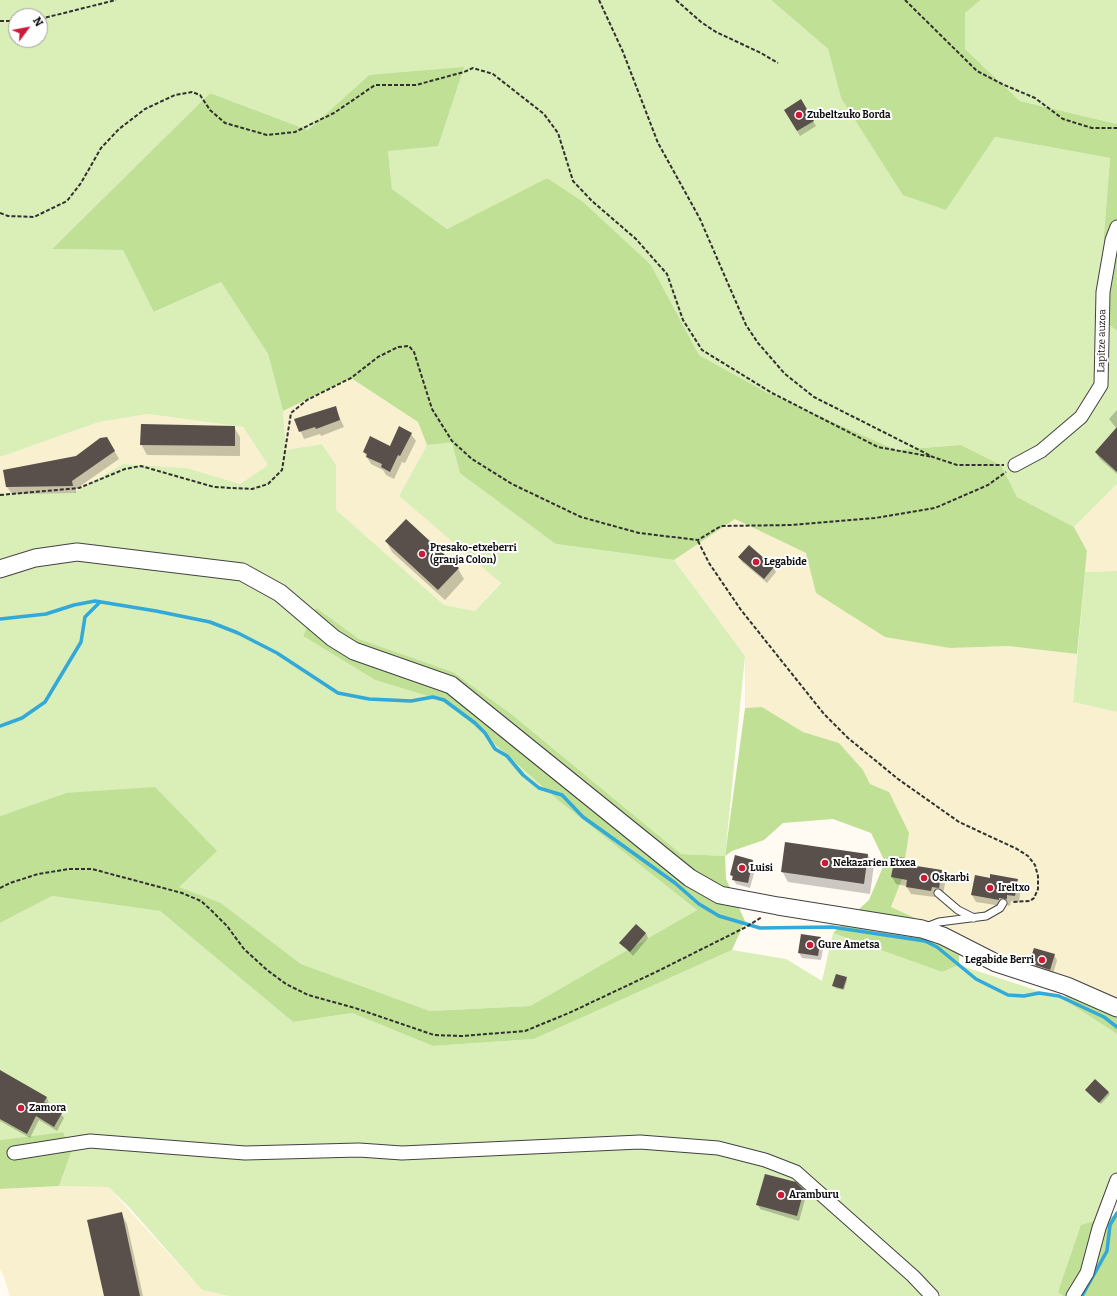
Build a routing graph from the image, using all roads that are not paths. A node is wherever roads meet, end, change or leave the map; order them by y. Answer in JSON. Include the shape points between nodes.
{"nodes":[{"id":1,"x":1117,"y":227,"type":"edge"},
{"id":2,"x":1015,"y":465,"type":"road end"},
{"id":3,"x":0,"y":569,"type":"edge"},
{"id":4,"x":938,"y":893,"type":"dead end"},
{"id":5,"x":1003,"y":903,"type":"road end"},
{"id":6,"x":975,"y":918,"type":"junction"},
{"id":7,"x":922,"y":929,"type":"junction"},
{"id":8,"x":1117,"y":1008,"type":"edge"},
{"id":9,"x":14,"y":1153,"type":"dead end"},
{"id":10,"x":1117,"y":1180,"type":"edge"},
{"id":11,"x":932,"y":1296,"type":"edge"},
{"id":12,"x":1073,"y":1296,"type":"edge"}],
"edges":[{"from":1,"to":2,"type":"street","name":"Lapitze auzoa","via":[[1112,240],[1103,292],[1101,385],[1081,417],[1041,451]]},
{"from":3,"to":7,"type":"street","via":[[35,558],[77,552],[242,572],[280,594],[333,638],[354,651],[451,685],[690,878],[720,895]]},
{"from":4,"to":6,"type":"lane","via":[[958,910]]},
{"from":5,"to":6,"type":"lane","via":[[992,914]]},
{"from":6,"to":7,"type":"lane","via":[[939,922]]},
{"from":7,"to":8,"type":"street","via":[[943,936],[996,962],[1067,986]]},
{"from":9,"to":11,"type":"street","via":[[90,1141],[245,1153],[359,1150],[410,1152],[640,1142],[718,1148],[765,1160],[796,1172]]},
{"from":10,"to":12,"type":"street","via":[[1087,1273]]}]}
